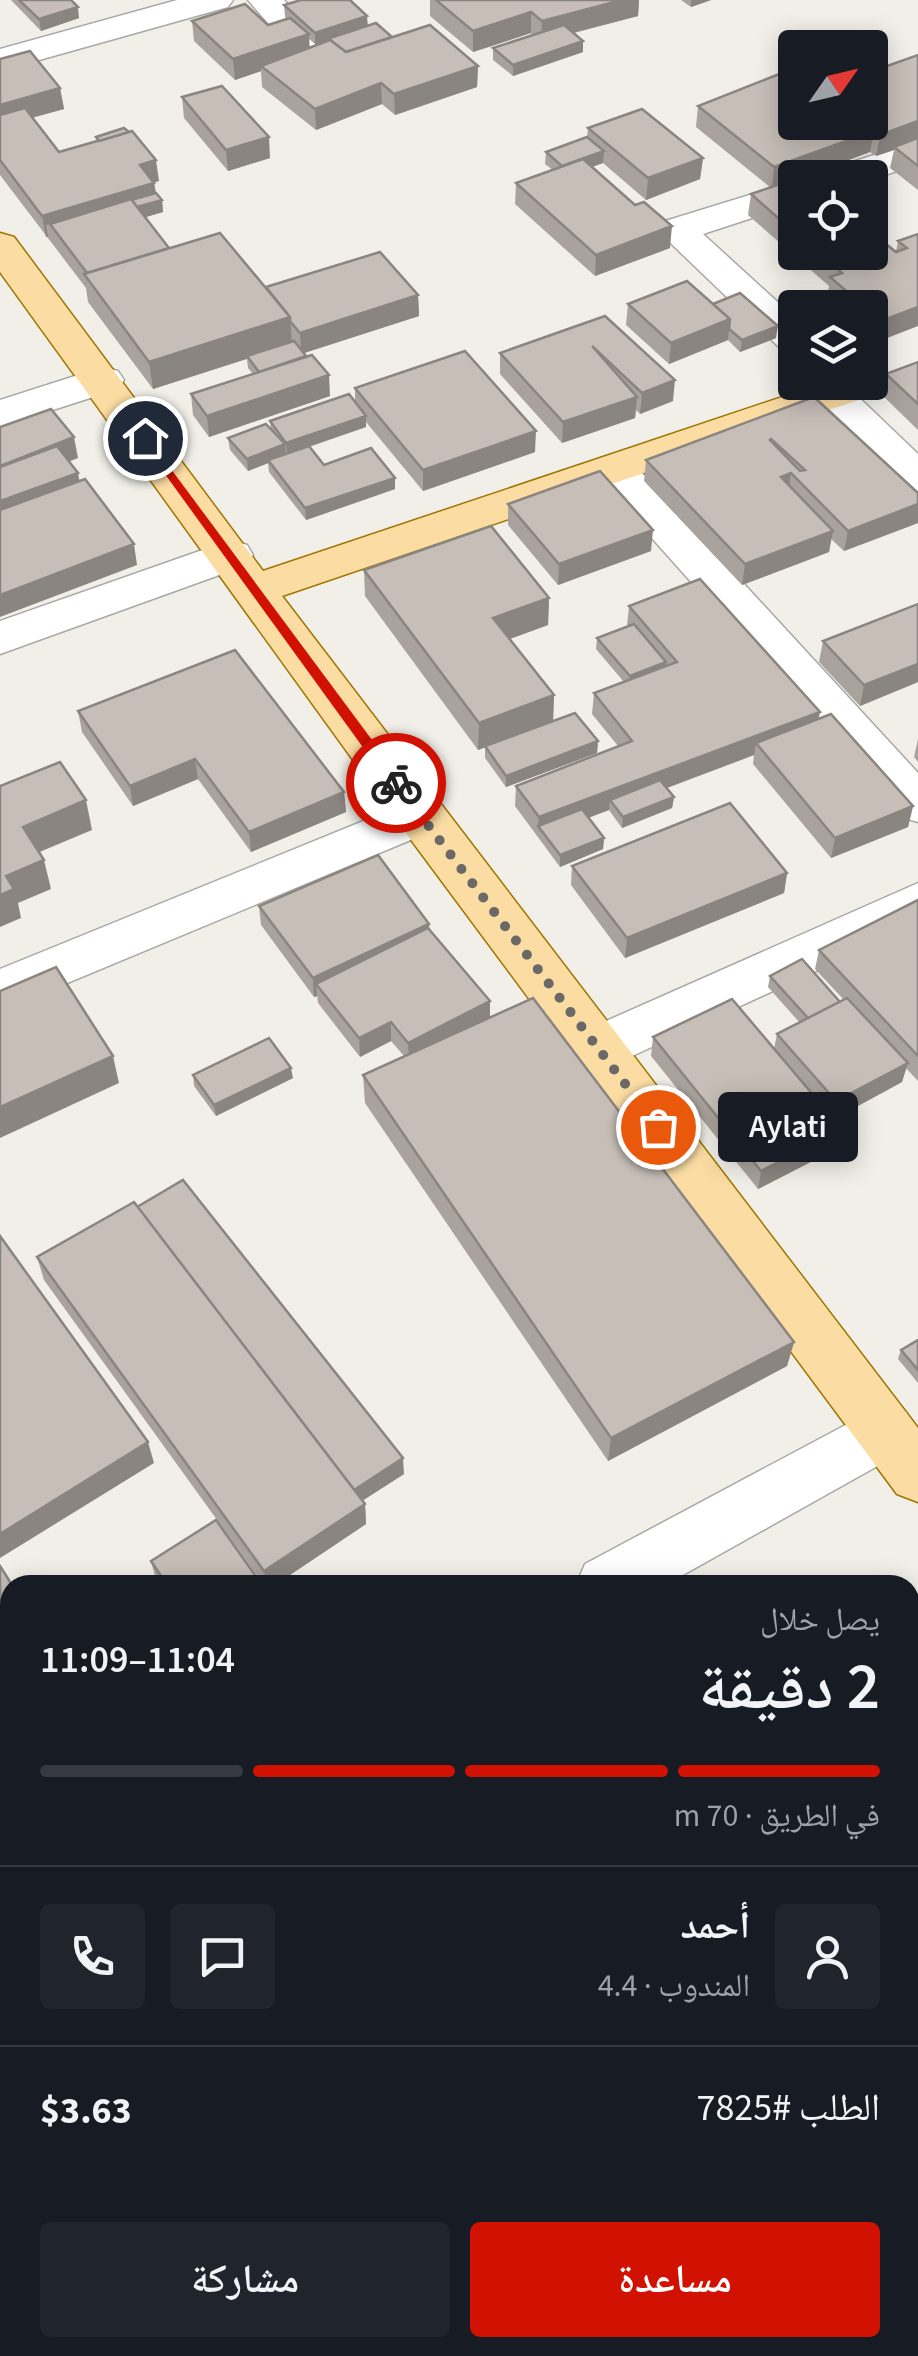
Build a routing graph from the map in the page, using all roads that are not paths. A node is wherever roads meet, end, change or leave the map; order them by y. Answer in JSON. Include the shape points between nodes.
{"nodes":[{"id":1,"x":216,"y":0,"type":"edge"},
{"id":2,"x":264,"y":0,"type":"edge"},
{"id":3,"x":306,"y":45,"type":"edge"},
{"id":4,"x":0,"y":60,"type":"edge"},
{"id":5,"x":918,"y":152,"type":"edge"},
{"id":6,"x":888,"y":162,"type":"edge"},
{"id":7,"x":778,"y":197,"type":"edge"},
{"id":8,"x":0,"y":245,"type":"edge"},
{"id":9,"x":778,"y":324,"type":"edge"},
{"id":10,"x":102,"y":380,"type":"junction"},
{"id":11,"x":815,"y":400,"type":"edge"},
{"id":12,"x":871,"y":400,"type":"edge"},
{"id":13,"x":0,"y":414,"type":"edge"},
{"id":14,"x":615,"y":470,"type":"junction"},
{"id":15,"x":918,"y":478,"type":"edge"},
{"id":16,"x":243,"y":572,"type":"junction"},
{"id":17,"x":0,"y":638,"type":"edge"},
{"id":18,"x":918,"y":804,"type":"edge"},
{"id":19,"x":420,"y":816,"type":"junction"},
{"id":20,"x":918,"y":902,"type":"edge"},
{"id":21,"x":0,"y":991,"type":"edge"},
{"id":22,"x":598,"y":1048,"type":"junction"},
{"id":23,"x":902,"y":1453,"type":"edge"},
{"id":24,"x":628,"y":1575,"type":"edge"}],
"edges":[{"from":1,"to":4,"type":"street"},
{"from":2,"to":3,"type":"street"},
{"from":5,"to":6,"type":"street"},
{"from":7,"to":9,"type":"street","via":[[676,230]]},
{"from":8,"to":10,"type":"main road"},
{"from":10,"to":13,"type":"street"},
{"from":10,"to":16,"type":"main road"},
{"from":11,"to":14,"type":"main road"},
{"from":12,"to":15,"type":"street"},
{"from":14,"to":16,"type":"main road"},
{"from":14,"to":18,"type":"street"},
{"from":16,"to":17,"type":"street"},
{"from":16,"to":19,"type":"main road"},
{"from":19,"to":21,"type":"street"},
{"from":19,"to":22,"type":"main road"},
{"from":20,"to":22,"type":"street"},
{"from":22,"to":23,"type":"main road"},
{"from":23,"to":24,"type":"street"}]}
